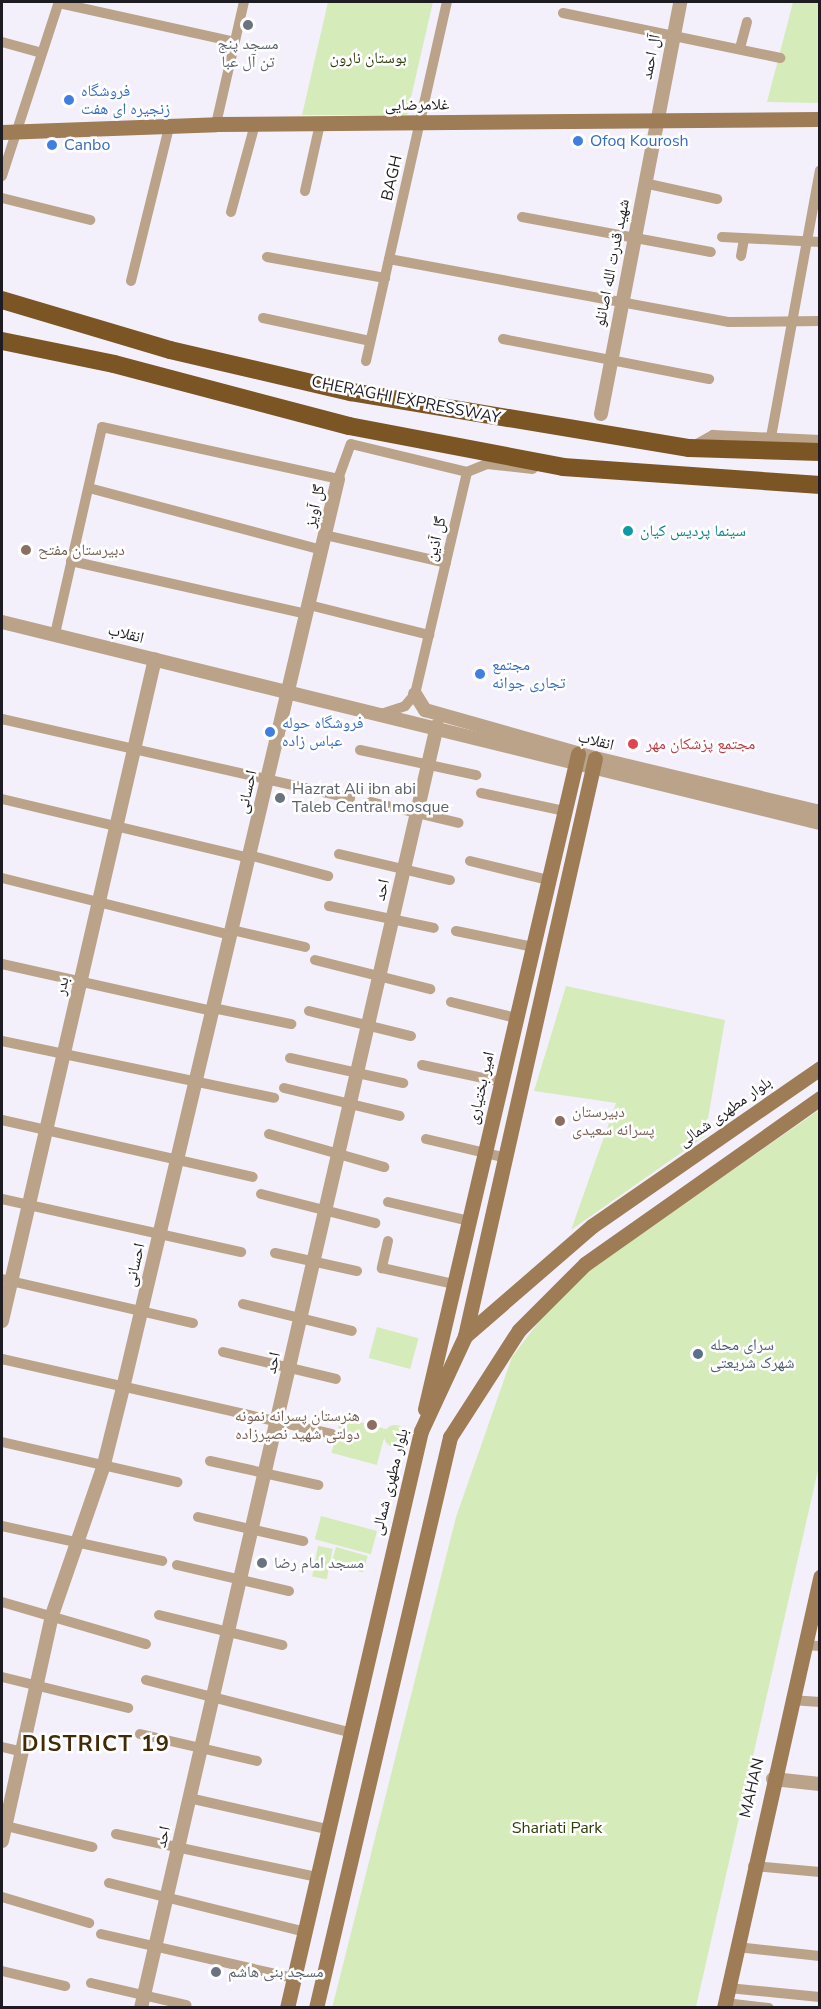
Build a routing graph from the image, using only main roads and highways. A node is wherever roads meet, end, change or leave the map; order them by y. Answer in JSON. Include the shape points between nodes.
{"nodes":[{"id":1,"x":819,"y":119,"type":"edge"},
{"id":2,"x":9,"y":133,"type":"edge"},
{"id":3,"x":4,"y":301,"type":"edge"},
{"id":4,"x":2,"y":331,"type":"edge"},
{"id":5,"x":2,"y":341,"type":"edge"},
{"id":6,"x":56,"y":351,"type":"junction"},
{"id":7,"x":819,"y":452,"type":"edge"},
{"id":8,"x":819,"y":485,"type":"edge"},
{"id":9,"x":577,"y":759,"type":"road end"},
{"id":10,"x":593,"y":764,"type":"road end"},
{"id":11,"x":532,"y":953,"type":"junction"},
{"id":12,"x":547,"y":962,"type":"junction"},
{"id":13,"x":819,"y":1068,"type":"edge"},
{"id":14,"x":819,"y":1098,"type":"edge"},
{"id":15,"x":465,"y":1336,"type":"junction"},
{"id":16,"x":421,"y":1431,"type":"junction"},
{"id":17,"x":819,"y":1583,"type":"edge"},
{"id":18,"x":726,"y":1999,"type":"edge"},
{"id":19,"x":287,"y":2007,"type":"edge"},
{"id":20,"x":316,"y":2007,"type":"edge"}],
"edges":[{"from":1,"to":2,"type":"main road","name":"غلامرضایی","via":[[216,124]]},
{"from":3,"to":7,"type":"highway","name":"CHERAGHI EXPRESSWAY","via":[[170,350],[351,392],[689,448]]},
{"from":4,"to":6,"type":"highway"},
{"from":5,"to":6,"type":"highway","name":"CHERAGHI EXPRESSWAY"},
{"from":6,"to":8,"type":"highway","name":"CHERAGHI EXPRESSWAY","via":[[349,426],[556,469]]},
{"from":9,"to":11,"type":"main road","name":"امیر بختیاری"},
{"from":10,"to":12,"type":"main road"},
{"from":11,"to":12,"type":"main road"},
{"from":11,"to":16,"type":"main road","name":"امیر بختیاری"},
{"from":12,"to":15,"type":"main road"},
{"from":13,"to":15,"type":"main road","name":"بلوار مطهری شمالی","via":[[592,1226]]},
{"from":14,"to":20,"type":"main road","via":[[610,1243],[571,1277],[519,1330],[450,1437]]},
{"from":15,"to":16,"type":"main road","name":"بلوار مطهری شمالی"},
{"from":16,"to":19,"type":"main road","name":"بلوار مطهری شمالی"},
{"from":17,"to":18,"type":"main road","name":"MAHAN","via":[[772,1779]]}]}
